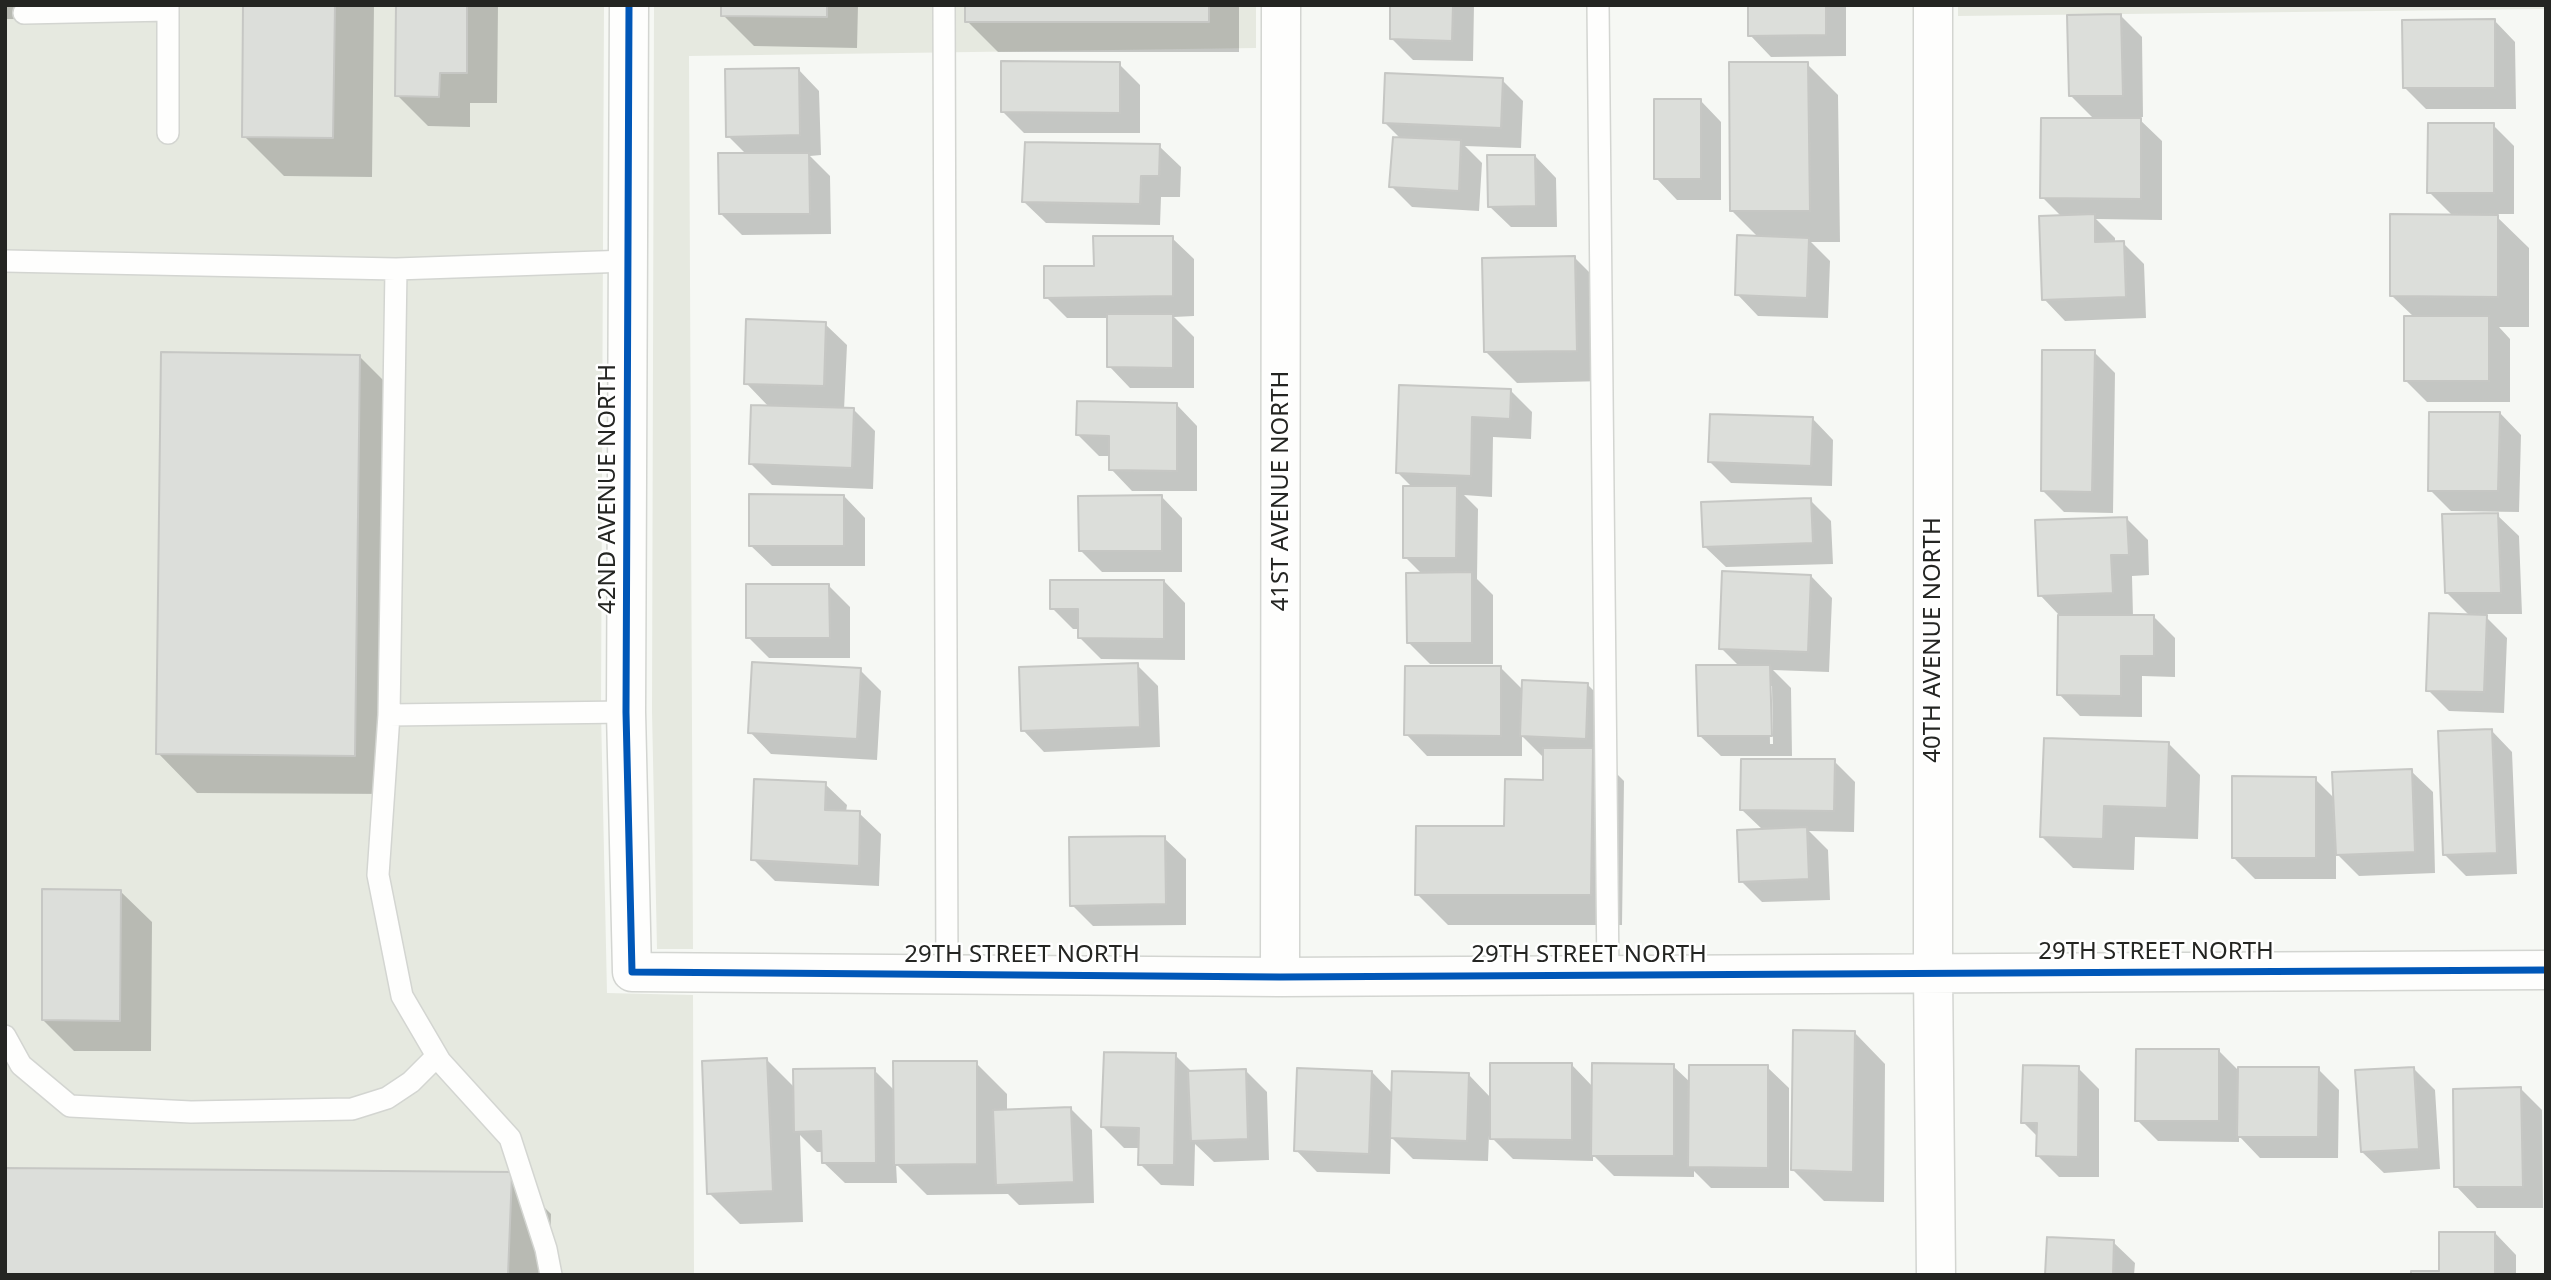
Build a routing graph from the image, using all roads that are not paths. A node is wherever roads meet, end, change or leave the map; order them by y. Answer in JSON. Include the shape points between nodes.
{"nodes":[{"id":1,"x":629,"y":5,"type":"edge"},
{"id":2,"x":944,"y":5,"type":"edge"},
{"id":3,"x":1281,"y":5,"type":"edge"},
{"id":4,"x":1598,"y":5,"type":"edge"},
{"id":5,"x":1933,"y":5,"type":"edge"},
{"id":6,"x":168,"y":7,"type":"edge"},
{"id":7,"x":24,"y":13,"type":"dead end"},
{"id":8,"x":168,"y":133,"type":"dead end"},
{"id":9,"x":5,"y":261,"type":"edge"},
{"id":10,"x":628,"y":261,"type":"junction"},
{"id":11,"x":396,"y":269,"type":"junction"},
{"id":12,"x":626,"y":712,"type":"junction"},
{"id":13,"x":389,"y":715,"type":"junction"},
{"id":14,"x":2546,"y":970,"type":"edge"},
{"id":15,"x":632,"y":972,"type":"joint"},
{"id":16,"x":1933,"y":973,"type":"junction"},
{"id":17,"x":947,"y":974,"type":"junction"},
{"id":18,"x":1608,"y":975,"type":"junction"},
{"id":19,"x":1280,"y":976,"type":"junction"},
{"id":20,"x":5,"y":1036,"type":"edge"},
{"id":21,"x":437,"y":1056,"type":"junction"},
{"id":22,"x":551,"y":1275,"type":"edge"},
{"id":23,"x":1936,"y":1275,"type":"edge"}],
"edges":[{"from":1,"to":10,"type":"street","name":"42ND AVENUE NORTH"},
{"from":2,"to":17,"type":"lane"},
{"from":3,"to":19,"type":"street","name":"41ST AVENUE NORTH"},
{"from":4,"to":18,"type":"lane"},
{"from":5,"to":16,"type":"street","name":"40TH AVENUE NORTH"},
{"from":6,"to":7,"type":"lane"},
{"from":6,"to":8,"type":"lane"},
{"from":9,"to":11,"type":"lane"},
{"from":10,"to":11,"type":"lane"},
{"from":10,"to":12,"type":"street","name":"42ND AVENUE NORTH"},
{"from":11,"to":13,"type":"lane"},
{"from":12,"to":13,"type":"lane"},
{"from":12,"to":15,"type":"street","name":"42ND AVENUE NORTH"},
{"from":13,"to":21,"type":"lane","via":[[378,875],[402,996]]},
{"from":14,"to":16,"type":"street","name":"29TH STREET NORTH"},
{"from":15,"to":17,"type":"street","name":"29TH STREET NORTH"},
{"from":16,"to":18,"type":"street","name":"29TH STREET NORTH"},
{"from":16,"to":23,"type":"street","name":"40TH AVENUE NORTH"},
{"from":17,"to":19,"type":"street","name":"29TH STREET NORTH"},
{"from":18,"to":19,"type":"street","name":"29TH STREET NORTH"},
{"from":20,"to":21,"type":"lane","via":[[20,1065],[70,1106],[191,1112],[352,1109],[387,1098]]},
{"from":21,"to":22,"type":"lane","via":[[510,1138],[547,1249]]}]}
